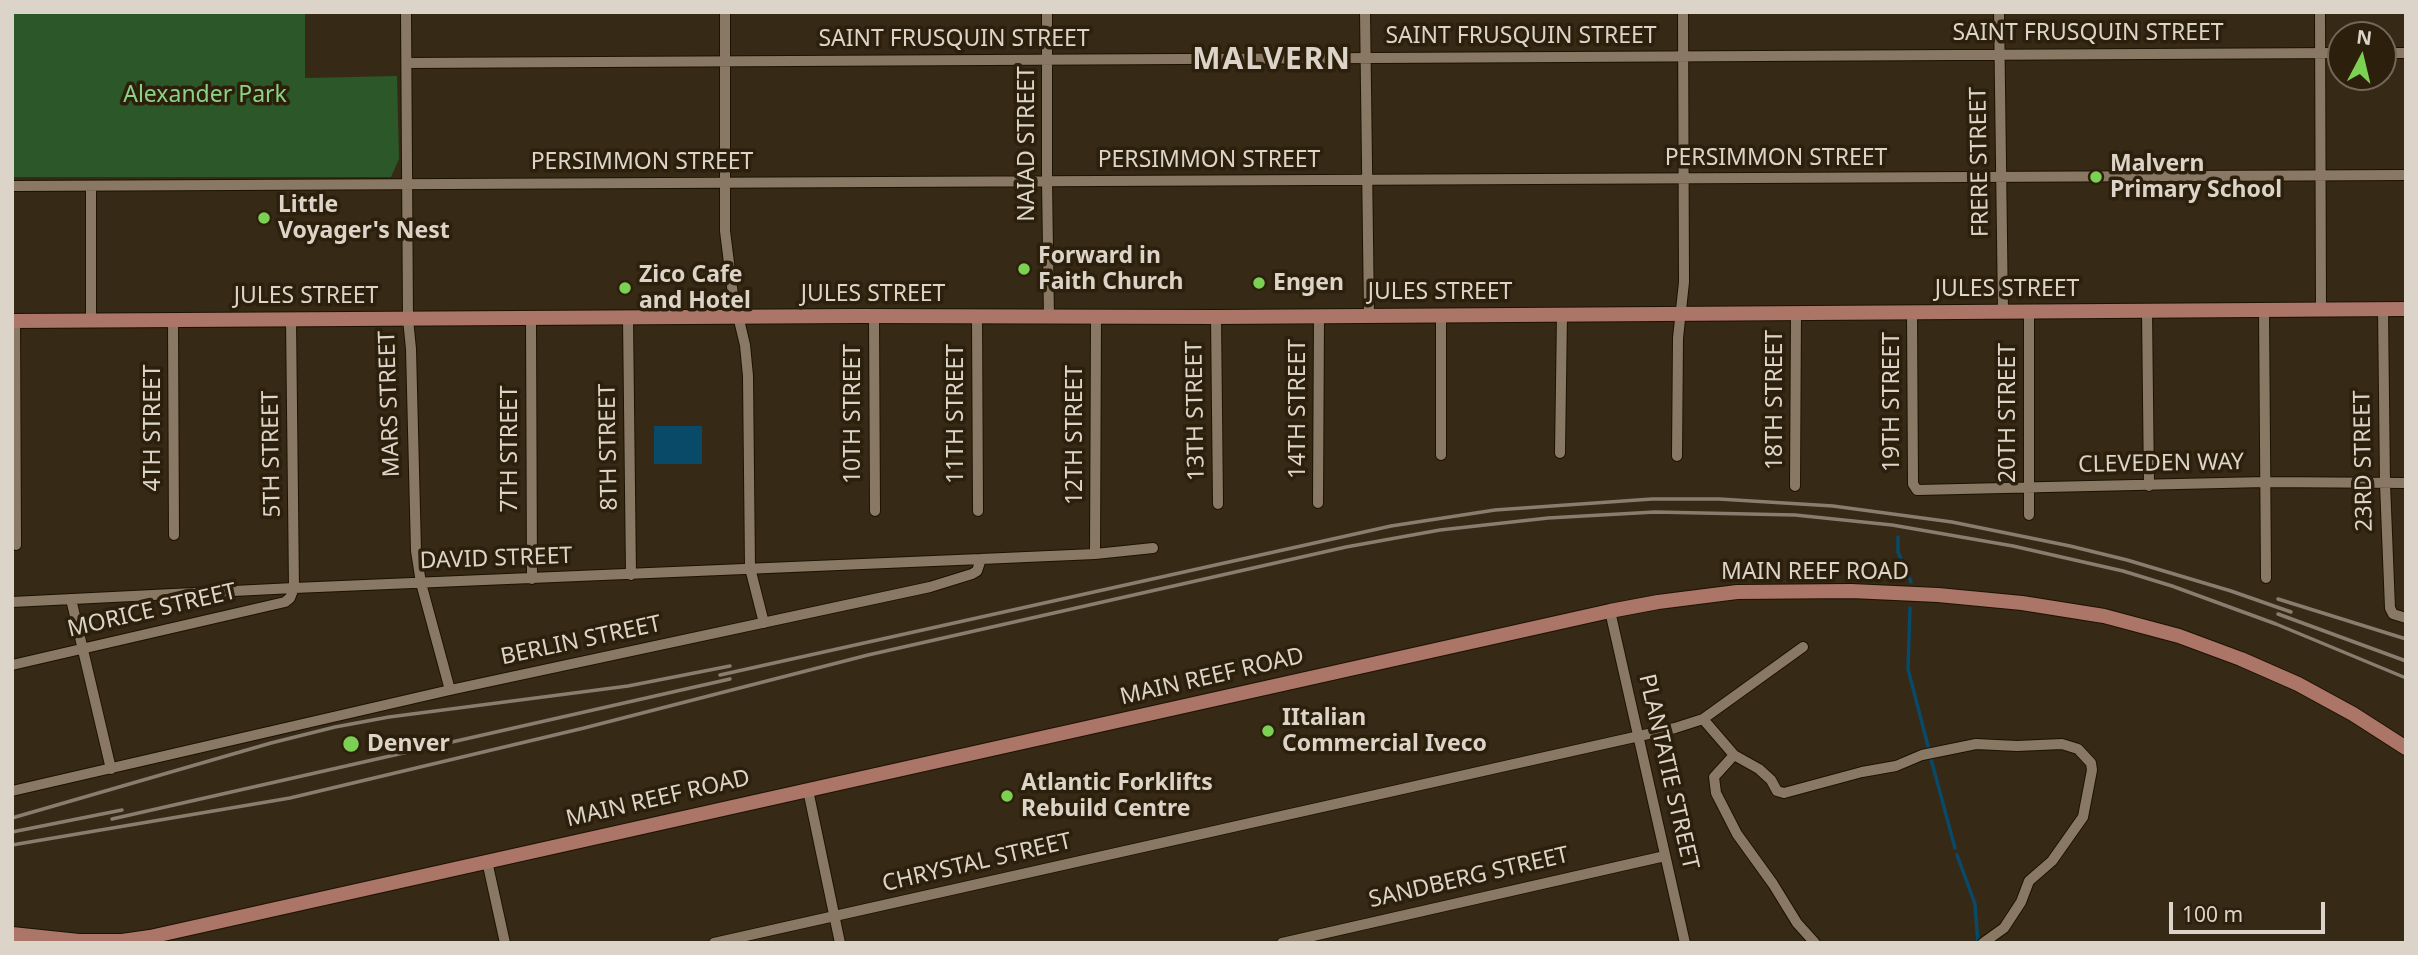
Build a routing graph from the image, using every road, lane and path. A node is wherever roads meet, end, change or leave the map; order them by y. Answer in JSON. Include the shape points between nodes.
{"nodes":[{"id":1,"x":406,"y":12,"type":"edge"},
{"id":2,"x":725,"y":12,"type":"edge"},
{"id":3,"x":1047,"y":12,"type":"edge"},
{"id":4,"x":1365,"y":12,"type":"edge"},
{"id":5,"x":1683,"y":12,"type":"edge"},
{"id":6,"x":1999,"y":12,"type":"edge"},
{"id":7,"x":2320,"y":12,"type":"edge"},
{"id":8,"x":2321,"y":53,"type":"junction"},
{"id":9,"x":2327,"y":53,"type":"edge"},
{"id":10,"x":2000,"y":54,"type":"junction"},
{"id":11,"x":1366,"y":57,"type":"junction"},
{"id":12,"x":1682,"y":57,"type":"junction"},
{"id":13,"x":1048,"y":60,"type":"junction"},
{"id":14,"x":725,"y":61,"type":"junction"},
{"id":15,"x":407,"y":62,"type":"junction"},
{"id":16,"x":2320,"y":175,"type":"junction"},
{"id":17,"x":2406,"y":175,"type":"edge"},
{"id":18,"x":2001,"y":177,"type":"junction"},
{"id":19,"x":1683,"y":179,"type":"junction"},
{"id":20,"x":1046,"y":181,"type":"junction"},
{"id":21,"x":1367,"y":181,"type":"junction"},
{"id":22,"x":406,"y":184,"type":"junction"},
{"id":23,"x":724,"y":184,"type":"junction"},
{"id":24,"x":12,"y":186,"type":"edge"},
{"id":25,"x":91,"y":186,"type":"junction"},
{"id":26,"x":2383,"y":309,"type":"junction"},
{"id":27,"x":2406,"y":309,"type":"edge"},
{"id":28,"x":2264,"y":310,"type":"junction"},
{"id":29,"x":2321,"y":310,"type":"junction"},
{"id":30,"x":2029,"y":311,"type":"junction"},
{"id":31,"x":2147,"y":311,"type":"junction"},
{"id":32,"x":1912,"y":312,"type":"junction"},
{"id":33,"x":2003,"y":312,"type":"junction"},
{"id":34,"x":1682,"y":313,"type":"junction"},
{"id":35,"x":1796,"y":313,"type":"junction"},
{"id":36,"x":1562,"y":314,"type":"junction"},
{"id":37,"x":1369,"y":315,"type":"junction"},
{"id":38,"x":1441,"y":315,"type":"junction"},
{"id":39,"x":874,"y":316,"type":"junction"},
{"id":40,"x":1319,"y":316,"type":"junction"},
{"id":41,"x":737,"y":317,"type":"junction"},
{"id":42,"x":977,"y":317,"type":"junction"},
{"id":43,"x":1049,"y":317,"type":"junction"},
{"id":44,"x":1096,"y":317,"type":"junction"},
{"id":45,"x":1216,"y":317,"type":"junction"},
{"id":46,"x":531,"y":318,"type":"junction"},
{"id":47,"x":628,"y":318,"type":"junction"},
{"id":48,"x":291,"y":319,"type":"junction"},
{"id":49,"x":408,"y":319,"type":"junction"},
{"id":50,"x":92,"y":320,"type":"junction"},
{"id":51,"x":173,"y":320,"type":"junction"},
{"id":52,"x":14,"y":321,"type":"edge"},
{"id":53,"x":1560,"y":453,"type":"dead end"},
{"id":54,"x":1441,"y":455,"type":"dead end"},
{"id":55,"x":1677,"y":456,"type":"dead end"},
{"id":56,"x":2265,"y":482,"type":"junction"},
{"id":57,"x":2406,"y":483,"type":"edge"},
{"id":58,"x":2385,"y":484,"type":"junction"},
{"id":59,"x":1796,"y":486,"type":"dead end"},
{"id":60,"x":2149,"y":486,"type":"junction"},
{"id":61,"x":2029,"y":488,"type":"junction"},
{"id":62,"x":1917,"y":490,"type":"joint"},
{"id":63,"x":1318,"y":503,"type":"dead end"},
{"id":64,"x":1218,"y":504,"type":"dead end"},
{"id":65,"x":875,"y":511,"type":"dead end"},
{"id":66,"x":978,"y":511,"type":"dead end"},
{"id":67,"x":2029,"y":515,"type":"dead end"},
{"id":68,"x":174,"y":536,"type":"dead end"},
{"id":69,"x":16,"y":545,"type":"dead end"},
{"id":70,"x":1153,"y":548,"type":"dead end"},
{"id":71,"x":1095,"y":554,"type":"junction"},
{"id":72,"x":981,"y":559,"type":"junction"},
{"id":73,"x":750,"y":568,"type":"junction"},
{"id":74,"x":631,"y":575,"type":"junction"},
{"id":75,"x":2266,"y":578,"type":"dead end"},
{"id":76,"x":532,"y":579,"type":"junction"},
{"id":77,"x":421,"y":583,"type":"junction"},
{"id":78,"x":294,"y":588,"type":"junction"},
{"id":79,"x":239,"y":592,"type":"junction"},
{"id":80,"x":71,"y":599,"type":"junction"},
{"id":81,"x":12,"y":602,"type":"edge"},
{"id":82,"x":244,"y":611,"type":"junction"},
{"id":83,"x":1610,"y":611,"type":"junction"},
{"id":84,"x":2406,"y":618,"type":"edge"},
{"id":85,"x":764,"y":623,"type":"junction"},
{"id":86,"x":1803,"y":647,"type":"dead end"},
{"id":87,"x":82,"y":649,"type":"junction"},
{"id":88,"x":12,"y":665,"type":"edge"},
{"id":89,"x":450,"y":691,"type":"junction"},
{"id":90,"x":1703,"y":719,"type":"junction"},
{"id":91,"x":1640,"y":737,"type":"junction"},
{"id":92,"x":2406,"y":748,"type":"edge"},
{"id":93,"x":1734,"y":755,"type":"junction"},
{"id":94,"x":111,"y":769,"type":"junction"},
{"id":95,"x":808,"y":790,"type":"junction"},
{"id":96,"x":12,"y":791,"type":"edge"},
{"id":97,"x":1665,"y":856,"type":"junction"},
{"id":98,"x":487,"y":861,"type":"junction"},
{"id":99,"x":835,"y":916,"type":"junction"},
{"id":100,"x":12,"y":934,"type":"edge"},
{"id":101,"x":505,"y":943,"type":"edge"},
{"id":102,"x":714,"y":943,"type":"edge"},
{"id":103,"x":841,"y":943,"type":"edge"},
{"id":104,"x":1282,"y":943,"type":"edge"},
{"id":105,"x":1685,"y":943,"type":"edge"},
{"id":106,"x":1815,"y":943,"type":"edge"},
{"id":107,"x":1983,"y":943,"type":"edge"}],
"edges":[{"from":1,"to":15,"type":"street","name":"MARS STREET"},
{"from":2,"to":14,"type":"street"},
{"from":3,"to":13,"type":"street","name":"NAIAD STREET"},
{"from":4,"to":11,"type":"street"},
{"from":5,"to":12,"type":"street"},
{"from":6,"to":10,"type":"street","name":"FRERE STREET"},
{"from":7,"to":8,"type":"street"},
{"from":8,"to":9,"type":"street","name":"SAINT FRUSQUIN STREET"},
{"from":8,"to":10,"type":"street","name":"SAINT FRUSQUIN STREET"},
{"from":8,"to":16,"type":"street"},
{"from":10,"to":12,"type":"street","name":"SAINT FRUSQUIN STREET"},
{"from":10,"to":18,"type":"street","name":"FRERE STREET"},
{"from":11,"to":12,"type":"street","name":"SAINT FRUSQUIN STREET"},
{"from":11,"to":13,"type":"street","name":"SAINT FRUSQUIN STREET"},
{"from":11,"to":21,"type":"street"},
{"from":12,"to":19,"type":"street"},
{"from":13,"to":14,"type":"street","name":"SAINT FRUSQUIN STREET"},
{"from":13,"to":20,"type":"street","name":"NAIAD STREET"},
{"from":14,"to":15,"type":"street","name":"SAINT FRUSQUIN STREET"},
{"from":14,"to":23,"type":"street"},
{"from":15,"to":22,"type":"street","name":"MARS STREET"},
{"from":16,"to":17,"type":"street","name":"PERSIMMON STREET"},
{"from":16,"to":18,"type":"street","name":"PERSIMMON STREET"},
{"from":16,"to":29,"type":"street"},
{"from":18,"to":19,"type":"street","name":"PERSIMMON STREET"},
{"from":18,"to":33,"type":"street","name":"FRERE STREET"},
{"from":19,"to":21,"type":"street","name":"PERSIMMON STREET"},
{"from":19,"to":34,"type":"street"},
{"from":20,"to":21,"type":"street","name":"PERSIMMON STREET"},
{"from":20,"to":23,"type":"street","name":"PERSIMMON STREET"},
{"from":20,"to":43,"type":"street","name":"NAIAD STREET"},
{"from":21,"to":37,"type":"street"},
{"from":22,"to":23,"type":"street","name":"PERSIMMON STREET"},
{"from":22,"to":25,"type":"street","name":"PERSIMMON STREET"},
{"from":22,"to":49,"type":"street","name":"MARS STREET"},
{"from":23,"to":41,"type":"street","via":[[726,245]]},
{"from":24,"to":25,"type":"street","name":"PERSIMMON STREET"},
{"from":25,"to":50,"type":"street"},
{"from":26,"to":27,"type":"main road","name":"JULES STREET"},
{"from":26,"to":29,"type":"main road","name":"JULES STREET"},
{"from":26,"to":58,"type":"street","name":"23RD STREET"},
{"from":28,"to":29,"type":"main road","name":"JULES STREET"},
{"from":28,"to":31,"type":"main road","name":"JULES STREET"},
{"from":28,"to":56,"type":"street"},
{"from":30,"to":31,"type":"main road","name":"JULES STREET"},
{"from":30,"to":33,"type":"main road","name":"JULES STREET"},
{"from":30,"to":61,"type":"street","name":"20TH STREET"},
{"from":31,"to":60,"type":"street"},
{"from":32,"to":33,"type":"main road","name":"JULES STREET"},
{"from":32,"to":35,"type":"main road","name":"JULES STREET"},
{"from":32,"to":62,"type":"street","name":"19TH STREET","via":[[1913,484]]},
{"from":34,"to":35,"type":"main road","name":"JULES STREET"},
{"from":34,"to":36,"type":"main road","name":"JULES STREET"},
{"from":34,"to":55,"type":"street"},
{"from":35,"to":59,"type":"street","name":"18TH STREET"},
{"from":36,"to":38,"type":"main road","name":"JULES STREET"},
{"from":36,"to":53,"type":"street"},
{"from":37,"to":38,"type":"main road","name":"JULES STREET"},
{"from":37,"to":40,"type":"main road","name":"JULES STREET"},
{"from":38,"to":54,"type":"street"},
{"from":39,"to":41,"type":"main road","name":"JULES STREET"},
{"from":39,"to":42,"type":"main road","name":"JULES STREET"},
{"from":39,"to":65,"type":"street","name":"10TH STREET"},
{"from":40,"to":45,"type":"main road","name":"JULES STREET"},
{"from":40,"to":63,"type":"street","name":"14TH STREET"},
{"from":41,"to":47,"type":"main road","name":"JULES STREET"},
{"from":41,"to":73,"type":"street","via":[[748,376]]},
{"from":42,"to":43,"type":"main road","name":"JULES STREET"},
{"from":42,"to":66,"type":"street","name":"11TH STREET"},
{"from":43,"to":44,"type":"main road","name":"JULES STREET"},
{"from":44,"to":45,"type":"main road","name":"JULES STREET"},
{"from":44,"to":71,"type":"street","name":"12TH STREET"},
{"from":45,"to":64,"type":"street","name":"13TH STREET"},
{"from":46,"to":47,"type":"main road","name":"JULES STREET"},
{"from":46,"to":49,"type":"main road","name":"JULES STREET"},
{"from":46,"to":76,"type":"street","name":"7TH STREET"},
{"from":47,"to":74,"type":"street","name":"8TH STREET"},
{"from":48,"to":49,"type":"main road","name":"JULES STREET"},
{"from":48,"to":51,"type":"main road","name":"JULES STREET"},
{"from":48,"to":78,"type":"street","name":"5TH STREET"},
{"from":49,"to":77,"type":"street","name":"MARS STREET"},
{"from":50,"to":51,"type":"main road","name":"JULES STREET"},
{"from":50,"to":52,"type":"main road","name":"JULES STREET"},
{"from":51,"to":68,"type":"street","name":"4TH STREET"},
{"from":52,"to":69,"type":"street"},
{"from":56,"to":58,"type":"street","name":"CLEVEDEN WAY"},
{"from":56,"to":60,"type":"street","name":"CLEVEDEN WAY"},
{"from":56,"to":75,"type":"street"},
{"from":57,"to":58,"type":"street","name":"CLEVEDEN WAY"},
{"from":58,"to":84,"type":"street","name":"23RD STREET","via":[[2391,612]]},
{"from":60,"to":61,"type":"street","name":"CLEVEDEN WAY"},
{"from":61,"to":62,"type":"street","name":"CLEVEDEN WAY"},
{"from":61,"to":67,"type":"street","name":"20TH STREET"},
{"from":70,"to":71,"type":"street"},
{"from":71,"to":72,"type":"street"},
{"from":72,"to":73,"type":"street","name":"DAVID STREET"},
{"from":72,"to":85,"type":"street","name":"BERLIN STREET","via":[[972,574],[930,587]]},
{"from":73,"to":74,"type":"street","name":"DAVID STREET"},
{"from":73,"to":85,"type":"street"},
{"from":74,"to":76,"type":"street","name":"DAVID STREET"},
{"from":76,"to":77,"type":"street","name":"DAVID STREET"},
{"from":77,"to":78,"type":"street","name":"DAVID STREET"},
{"from":77,"to":89,"type":"street","name":"MARS STREET"},
{"from":78,"to":79,"type":"street","name":"DAVID STREET"},
{"from":78,"to":82,"type":"street","name":"MORICE STREET","via":[[285,602]]},
{"from":79,"to":80,"type":"street","name":"DAVID STREET"},
{"from":79,"to":82,"type":"street"},
{"from":80,"to":81,"type":"street","name":"DAVID STREET"},
{"from":80,"to":87,"type":"street"},
{"from":82,"to":87,"type":"street","name":"MORICE STREET"},
{"from":83,"to":91,"type":"street","name":"PLANTATIE STREET"},
{"from":83,"to":92,"type":"main road","name":"MAIN REEF ROAD","via":[[1776,590],[1938,594],[2063,608],[2141,625],[2241,659],[2298,684]]},
{"from":83,"to":95,"type":"main road","name":"MAIN REEF ROAD"},
{"from":85,"to":89,"type":"street","name":"BERLIN STREET"},
{"from":86,"to":90,"type":"street","name":"CHRYSTAL STREET"},
{"from":87,"to":88,"type":"street","name":"MORICE STREET"},
{"from":87,"to":94,"type":"street"},
{"from":89,"to":94,"type":"street","name":"BERLIN STREET"},
{"from":90,"to":91,"type":"street","name":"CHRYSTAL STREET"},
{"from":90,"to":93,"type":"street"},
{"from":91,"to":97,"type":"street","name":"PLANTATIE STREET"},
{"from":91,"to":99,"type":"street","name":"CHRYSTAL STREET"},
{"from":93,"to":106,"type":"street","via":[[1714,777],[1716,793],[1737,834]]},
{"from":93,"to":107,"type":"street","via":[[1759,769],[1784,793],[1949,748],[2062,744],[2078,749],[2092,770],[2083,817],[2056,856],[2029,881],[2004,928]]},
{"from":94,"to":96,"type":"street","name":"BERLIN STREET"},
{"from":95,"to":98,"type":"main road","name":"MAIN REEF ROAD"},
{"from":95,"to":99,"type":"street"},
{"from":97,"to":104,"type":"street","name":"SANDBERG STREET"},
{"from":97,"to":105,"type":"street","name":"PLANTATIE STREET"},
{"from":98,"to":100,"type":"main road","name":"MAIN REEF ROAD","via":[[138,939],[79,941]]},
{"from":98,"to":101,"type":"street"},
{"from":99,"to":102,"type":"street","name":"CHRYSTAL STREET"},
{"from":99,"to":103,"type":"street"}]}
